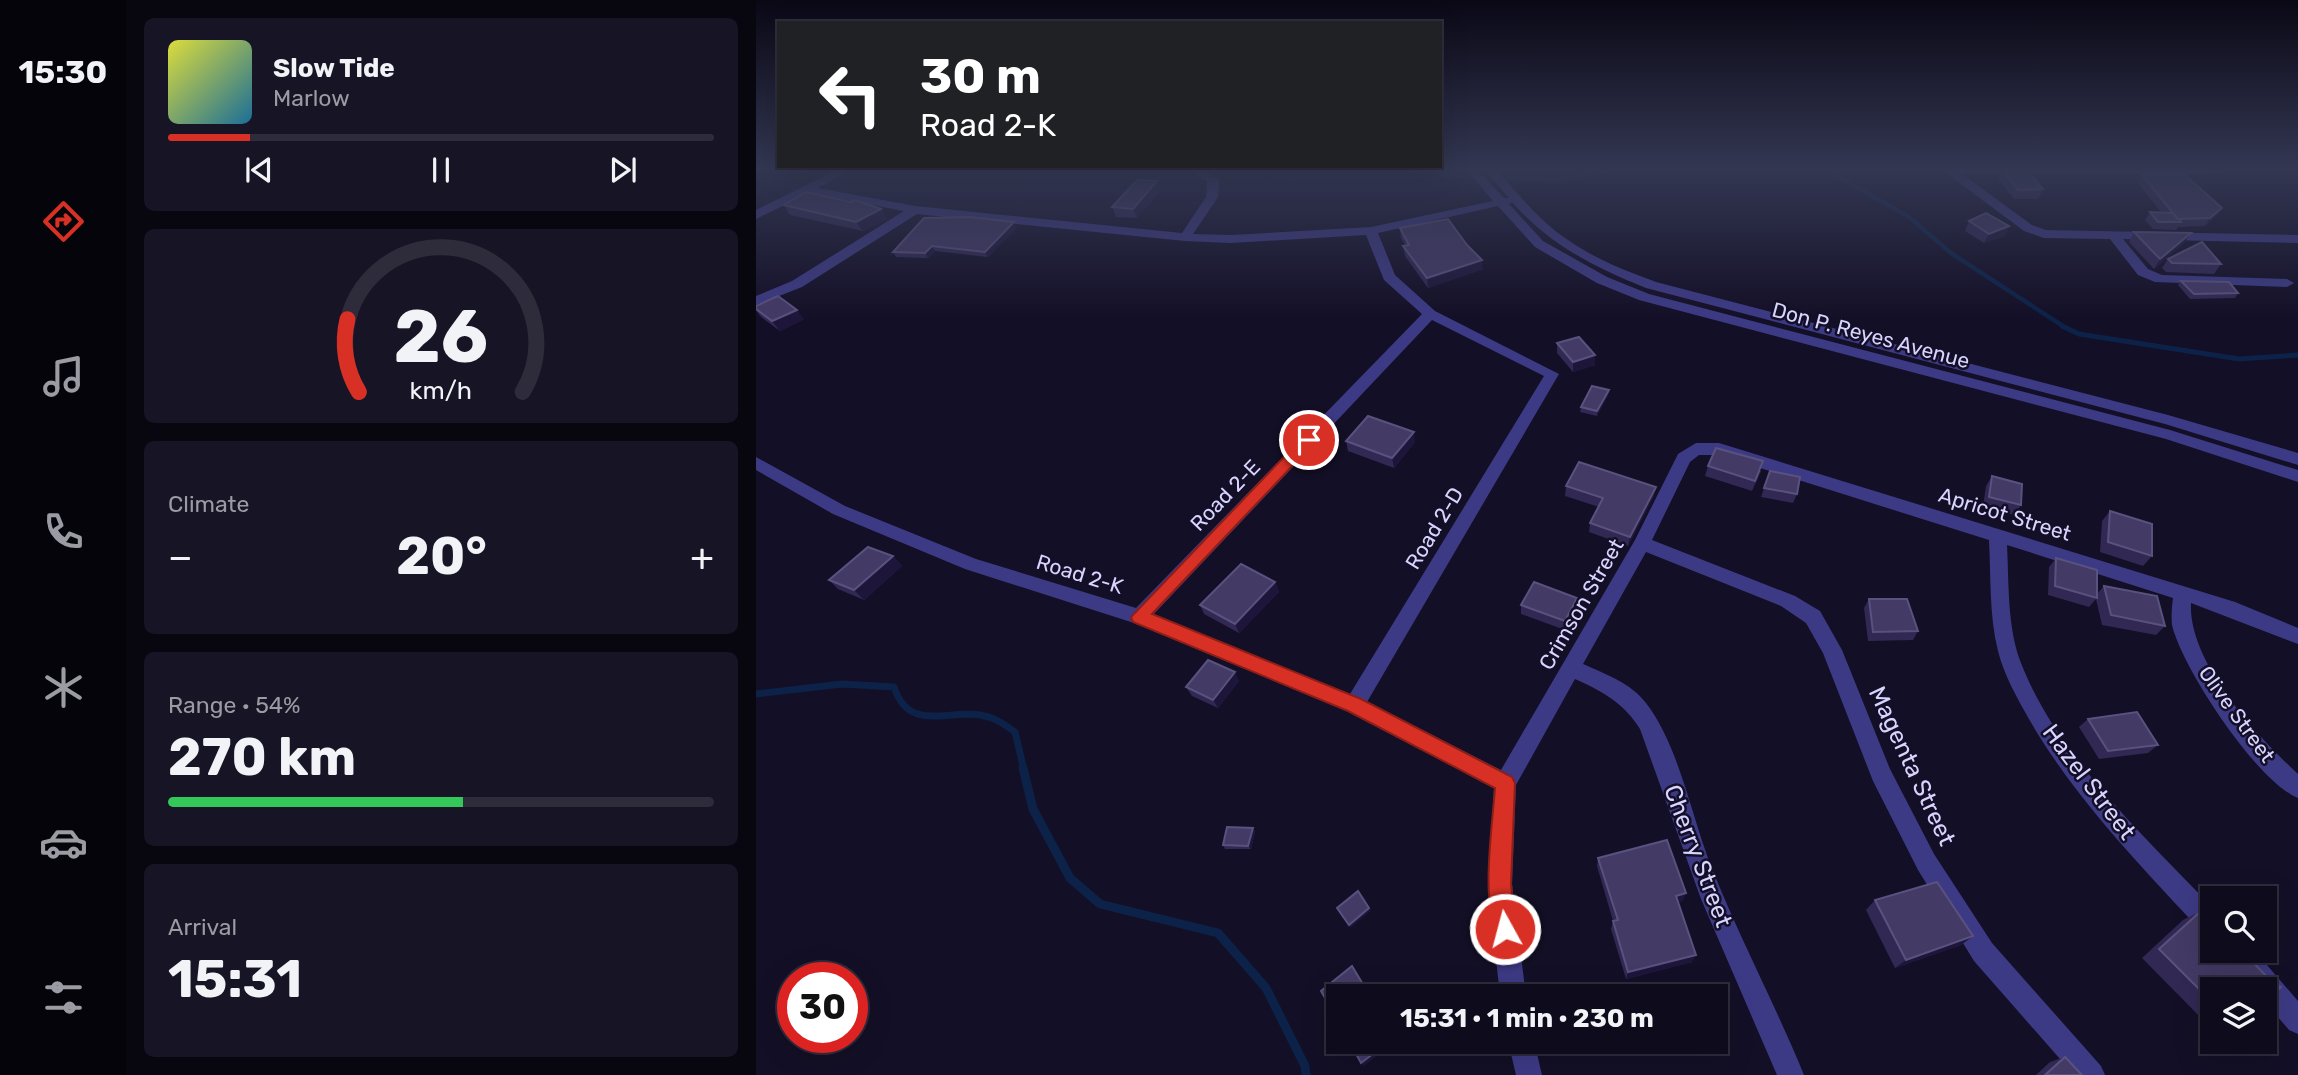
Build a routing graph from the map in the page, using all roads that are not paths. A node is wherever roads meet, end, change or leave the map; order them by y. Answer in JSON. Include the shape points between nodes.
{"nodes":[{"id":1,"x":900,"y":219,"type":"edge"},
{"id":2,"x":1020,"y":219,"type":"edge"},
{"id":3,"x":1197,"y":219,"type":"edge"},
{"id":4,"x":1426,"y":219,"type":"edge"},
{"id":5,"x":1515,"y":219,"type":"edge"},
{"id":6,"x":1537,"y":219,"type":"edge"},
{"id":7,"x":2016,"y":219,"type":"edge"},
{"id":8,"x":1371,"y":231,"type":"junction"},
{"id":9,"x":2114,"y":236,"type":"junction"},
{"id":10,"x":1185,"y":237,"type":"junction"},
{"id":11,"x":2298,"y":239,"type":"edge"},
{"id":12,"x":2287,"y":283,"type":"dead end"},
{"id":13,"x":756,"y":301,"type":"edge"},
{"id":14,"x":1430,"y":314,"type":"junction"},
{"id":15,"x":1696,"y":449,"type":"joint"},
{"id":16,"x":2298,"y":459,"type":"edge"},
{"id":17,"x":756,"y":463,"type":"edge"},
{"id":18,"x":2298,"y":475,"type":"edge"},
{"id":19,"x":1998,"y":535,"type":"junction"},
{"id":20,"x":1642,"y":543,"type":"junction"},
{"id":21,"x":2182,"y":593,"type":"junction"},
{"id":22,"x":1139,"y":617,"type":"junction"},
{"id":23,"x":2298,"y":636,"type":"edge"},
{"id":24,"x":1571,"y":668,"type":"junction"},
{"id":25,"x":1354,"y":705,"type":"junction"},
{"id":26,"x":1505,"y":783,"type":"junction"},
{"id":27,"x":2298,"y":788,"type":"edge"},
{"id":28,"x":2200,"y":911,"type":"edge"},
{"id":29,"x":2248,"y":963,"type":"edge"},
{"id":30,"x":1512,"y":984,"type":"edge"},
{"id":31,"x":2298,"y":1021,"type":"edge"},
{"id":32,"x":1524,"y":1054,"type":"edge"},
{"id":33,"x":1529,"y":1075,"type":"edge"},
{"id":34,"x":1791,"y":1075,"type":"edge"},
{"id":35,"x":2092,"y":1075,"type":"edge"}],
"edges":[{"from":1,"to":13,"type":"street","via":[[797,284]]},
{"from":2,"to":10,"type":"street"},
{"from":3,"to":10,"type":"street"},
{"from":4,"to":8,"type":"street"},
{"from":5,"to":18,"type":"street","name":"Don P. Reyes Avenue","via":[[1539,244],[1602,280],[1644,297],[2170,435]]},
{"from":6,"to":16,"type":"street","name":"Don P. Reyes Avenue","via":[[1556,238],[1651,285],[2168,420]]},
{"from":7,"to":9,"type":"street","via":[[2044,234]]},
{"from":8,"to":10,"type":"street"},
{"from":8,"to":14,"type":"street","via":[[1389,277]]},
{"from":9,"to":11,"type":"street"},
{"from":9,"to":12,"type":"street","via":[[2143,272],[2160,279]]},
{"from":14,"to":22,"type":"street","name":"Road 2-E"},
{"from":14,"to":25,"type":"street","name":"Road 2-D","via":[[1552,374]]},
{"from":15,"to":19,"type":"street","name":"Apricot Street","via":[[1719,449]]},
{"from":15,"to":20,"type":"street","name":"Crimson Street","via":[[1684,458]]},
{"from":17,"to":22,"type":"street","name":"Road 2-K","via":[[839,510],[971,565]]},
{"from":19,"to":21,"type":"street","name":"Apricot Street"},
{"from":19,"to":28,"type":"street","name":"Hazel Street","via":[[2001,605],[2010,661],[2049,736],[2119,825]]},
{"from":20,"to":24,"type":"street","name":"Crimson Street"},
{"from":20,"to":35,"type":"street","name":"Magenta Street","via":[[1788,601],[1814,617],[1832,650],[1881,774],[1926,862],[1983,952]]},
{"from":21,"to":23,"type":"street","name":"Apricot Street"},
{"from":21,"to":27,"type":"street","name":"Olive Street","via":[[2182,624],[2199,664],[2234,717]]},
{"from":22,"to":25,"type":"street","name":"Road 2-K"},
{"from":24,"to":26,"type":"street","name":"Crimson Street"},
{"from":24,"to":34,"type":"street","name":"Cherry Street","via":[[1610,686],[1638,708],[1656,742],[1700,869]]},
{"from":25,"to":26,"type":"street","name":"Road 2-K"},
{"from":26,"to":30,"type":"street","via":[[1500,884]]},
{"from":29,"to":31,"type":"street"},
{"from":32,"to":33,"type":"street"}]}
